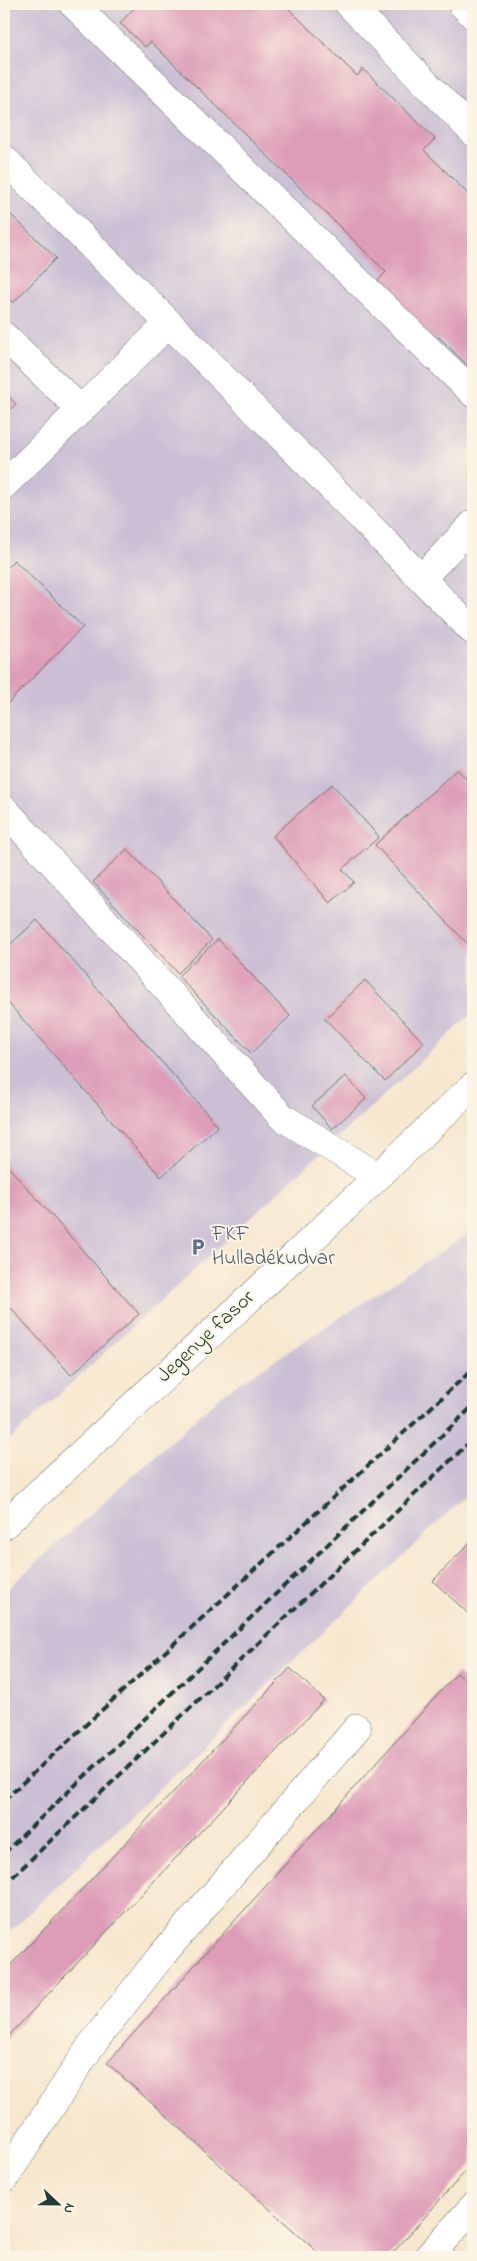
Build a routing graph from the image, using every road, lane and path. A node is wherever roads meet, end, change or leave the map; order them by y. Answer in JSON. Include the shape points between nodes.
{"nodes":[{"id":1,"x":73,"y":4,"type":"edge"},
{"id":2,"x":349,"y":4,"type":"edge"},
{"id":3,"x":462,"y":4,"type":"edge"},
{"id":4,"x":473,"y":15,"type":"edge"},
{"id":5,"x":473,"y":132,"type":"edge"},
{"id":6,"x":4,"y":159,"type":"edge"},
{"id":7,"x":169,"y":322,"type":"junction"},
{"id":8,"x":4,"y":336,"type":"edge"},
{"id":9,"x":473,"y":393,"type":"edge"},
{"id":10,"x":81,"y":410,"type":"junction"},
{"id":11,"x":4,"y":485,"type":"edge"},
{"id":12,"x":473,"y":524,"type":"edge"},
{"id":13,"x":422,"y":578,"type":"junction"},
{"id":14,"x":473,"y":631,"type":"edge"},
{"id":15,"x":4,"y":809,"type":"edge"},
{"id":16,"x":473,"y":1086,"type":"edge"},
{"id":17,"x":377,"y":1176,"type":"junction"},
{"id":18,"x":4,"y":1526,"type":"edge"},
{"id":19,"x":357,"y":1728,"type":"dead end"},
{"id":20,"x":4,"y":2178,"type":"edge"},
{"id":21,"x":473,"y":2207,"type":"edge"},
{"id":22,"x":428,"y":2257,"type":"edge"}],
"edges":[{"from":1,"to":9,"type":"street"},
{"from":2,"to":5,"type":"street"},
{"from":3,"to":4,"type":"street"},
{"from":6,"to":7,"type":"street"},
{"from":7,"to":10,"type":"street"},
{"from":7,"to":13,"type":"street"},
{"from":8,"to":10,"type":"street"},
{"from":10,"to":11,"type":"street"},
{"from":12,"to":13,"type":"street"},
{"from":13,"to":14,"type":"street"},
{"from":15,"to":17,"type":"street","via":[[282,1117]]},
{"from":16,"to":17,"type":"street","name":"Jegenye fasor"},
{"from":17,"to":18,"type":"street","name":"Jegenye fasor"},
{"from":19,"to":20,"type":"street","via":[[162,1955],[92,2044]]},
{"from":21,"to":22,"type":"street"}]}
